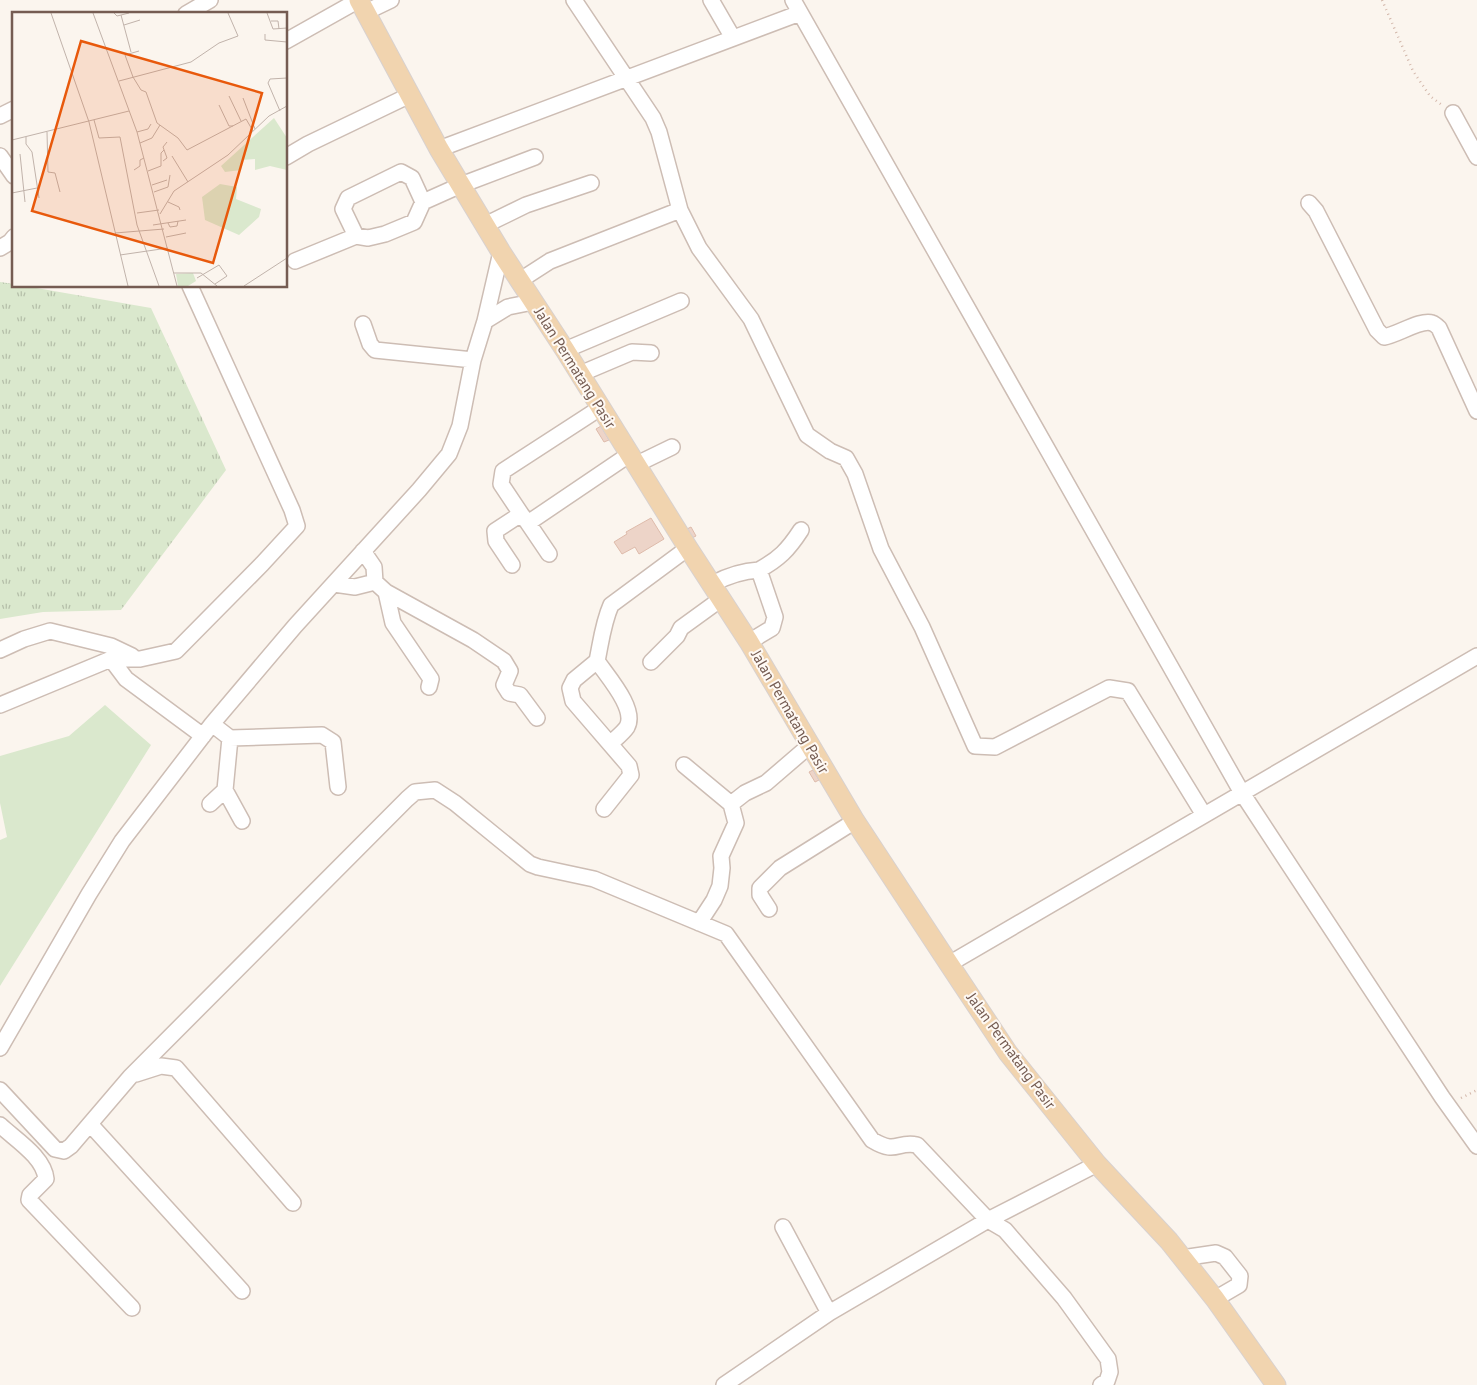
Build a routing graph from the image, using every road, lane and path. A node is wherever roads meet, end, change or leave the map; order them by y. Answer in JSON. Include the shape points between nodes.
{"nodes":[{"id":1,"x":210,"y":0,"type":"edge"},
{"id":2,"x":391,"y":0,"type":"edge"},
{"id":3,"x":574,"y":0,"type":"edge"},
{"id":4,"x":711,"y":0,"type":"edge"},
{"id":5,"x":1382,"y":0,"type":"edge"},
{"id":6,"x":361,"y":4,"type":"edge"},
{"id":7,"x":796,"y":7,"type":"edge"},
{"id":8,"x":189,"y":12,"type":"edge"},
{"id":9,"x":733,"y":38,"type":"junction"},
{"id":10,"x":288,"y":40,"type":"edge"},
{"id":11,"x":626,"y":78,"type":"junction"},
{"id":12,"x":410,"y":96,"type":"junction"},
{"id":13,"x":12,"y":110,"type":"edge"},
{"id":14,"x":1453,"y":113,"type":"joint"},
{"id":15,"x":0,"y":116,"type":"edge"},
{"id":16,"x":439,"y":149,"type":"junction"},
{"id":17,"x":0,"y":156,"type":"edge"},
{"id":18,"x":288,"y":156,"type":"edge"},
{"id":19,"x":535,"y":157,"type":"dead end"},
{"id":20,"x":1477,"y":157,"type":"edge"},
{"id":21,"x":12,"y":173,"type":"edge"},
{"id":22,"x":591,"y":183,"type":"dead end"},
{"id":23,"x":461,"y":185,"type":"junction"},
{"id":24,"x":423,"y":202,"type":"junction"},
{"id":25,"x":1309,"y":203,"type":"dead end"},
{"id":26,"x":680,"y":210,"type":"junction"},
{"id":27,"x":485,"y":225,"type":"junction"},
{"id":28,"x":356,"y":236,"type":"junction"},
{"id":29,"x":12,"y":240,"type":"edge"},
{"id":30,"x":0,"y":248,"type":"edge"},
{"id":31,"x":501,"y":252,"type":"junction"},
{"id":32,"x":295,"y":261,"type":"dead end"},
{"id":33,"x":520,"y":281,"type":"junction"},
{"id":34,"x":191,"y":288,"type":"edge"},
{"id":35,"x":681,"y":301,"type":"dead end"},
{"id":36,"x":533,"y":302,"type":"junction"},
{"id":37,"x":485,"y":321,"type":"junction"},
{"id":38,"x":363,"y":324,"type":"dead end"},
{"id":39,"x":565,"y":350,"type":"junction"},
{"id":40,"x":651,"y":353,"type":"dead end"},
{"id":41,"x":473,"y":360,"type":"junction"},
{"id":42,"x":580,"y":374,"type":"junction"},
{"id":43,"x":600,"y":408,"type":"junction"},
{"id":44,"x":1477,"y":411,"type":"edge"},
{"id":45,"x":672,"y":447,"type":"dead end"},
{"id":46,"x":633,"y":459,"type":"junction"},
{"id":47,"x":525,"y":519,"type":"junction"},
{"id":48,"x":801,"y":530,"type":"dead end"},
{"id":49,"x":688,"y":548,"type":"junction"},
{"id":50,"x":363,"y":551,"type":"junction"},
{"id":51,"x":549,"y":554,"type":"dead end"},
{"id":52,"x":512,"y":565,"type":"dead end"},
{"id":53,"x":759,"y":570,"type":"junction"},
{"id":54,"x":374,"y":582,"type":"junction"},
{"id":55,"x":334,"y":584,"type":"junction"},
{"id":56,"x":386,"y":592,"type":"junction"},
{"id":57,"x":716,"y":592,"type":"junction"},
{"id":58,"x":749,"y":642,"type":"junction"},
{"id":59,"x":0,"y":650,"type":"edge"},
{"id":60,"x":1477,"y":656,"type":"edge"},
{"id":61,"x":111,"y":659,"type":"junction"},
{"id":62,"x":140,"y":660,"type":"junction"},
{"id":63,"x":597,"y":661,"type":"junction"},
{"id":64,"x":651,"y":662,"type":"dead end"},
{"id":65,"x":429,"y":687,"type":"dead end"},
{"id":66,"x":0,"y":705,"type":"edge"},
{"id":67,"x":536,"y":718,"type":"dead end"},
{"id":68,"x":212,"y":724,"type":"junction"},
{"id":69,"x":203,"y":736,"type":"junction"},
{"id":70,"x":230,"y":738,"type":"junction"},
{"id":71,"x":610,"y":744,"type":"junction"},
{"id":72,"x":809,"y":746,"type":"junction"},
{"id":73,"x":684,"y":765,"type":"dead end"},
{"id":74,"x":338,"y":787,"type":"dead end"},
{"id":75,"x":225,"y":790,"type":"junction"},
{"id":76,"x":1242,"y":792,"type":"junction"},
{"id":77,"x":210,"y":804,"type":"dead end"},
{"id":78,"x":731,"y":804,"type":"junction"},
{"id":79,"x":604,"y":809,"type":"dead end"},
{"id":80,"x":1204,"y":815,"type":"junction"},
{"id":81,"x":242,"y":821,"type":"dead end"},
{"id":82,"x":855,"y":821,"type":"junction"},
{"id":83,"x":769,"y":909,"type":"dead end"},
{"id":84,"x":699,"y":923,"type":"junction"},
{"id":85,"x":949,"y":964,"type":"junction"},
{"id":86,"x":0,"y":1048,"type":"edge"},
{"id":87,"x":130,"y":1077,"type":"junction"},
{"id":88,"x":0,"y":1090,"type":"edge"},
{"id":89,"x":1477,"y":1090,"type":"edge"},
{"id":90,"x":1448,"y":1104,"type":"junction"},
{"id":91,"x":90,"y":1124,"type":"junction"},
{"id":92,"x":0,"y":1125,"type":"edge"},
{"id":93,"x":1477,"y":1146,"type":"edge"},
{"id":94,"x":1097,"y":1164,"type":"junction"},
{"id":95,"x":293,"y":1203,"type":"dead end"},
{"id":96,"x":988,"y":1220,"type":"junction"},
{"id":97,"x":783,"y":1227,"type":"dead end"},
{"id":98,"x":1182,"y":1258,"type":"junction"},
{"id":99,"x":242,"y":1290,"type":"dead end"},
{"id":100,"x":1215,"y":1299,"type":"junction"},
{"id":101,"x":132,"y":1308,"type":"dead end"},
{"id":102,"x":829,"y":1314,"type":"junction"},
{"id":103,"x":724,"y":1385,"type":"edge"},
{"id":104,"x":1101,"y":1385,"type":"edge"},
{"id":105,"x":1276,"y":1385,"type":"edge"}],
"edges":[{"from":1,"to":8,"type":"street"},
{"from":2,"to":6,"type":"street"},
{"from":3,"to":11,"type":"street"},
{"from":4,"to":9,"type":"street"},
{"from":5,"to":14,"type":"path","via":[[1413,71],[1430,96]]},
{"from":6,"to":10,"type":"street"},
{"from":6,"to":12,"type":"main road","name":"Jalan Permatang Pasir"},
{"from":7,"to":9,"type":"street"},
{"from":7,"to":76,"type":"street"},
{"from":9,"to":11,"type":"street"},
{"from":11,"to":16,"type":"street"},
{"from":11,"to":26,"type":"street","via":[[659,132]]},
{"from":12,"to":16,"type":"main road","name":"Jalan Permatang Pasir"},
{"from":12,"to":18,"type":"street"},
{"from":13,"to":15,"type":"street"},
{"from":14,"to":20,"type":"street"},
{"from":16,"to":23,"type":"main road","name":"Jalan Permatang Pasir"},
{"from":17,"to":21,"type":"street"},
{"from":19,"to":23,"type":"street"},
{"from":22,"to":27,"type":"street","via":[[526,206]]},
{"from":23,"to":24,"type":"street"},
{"from":23,"to":27,"type":"main road","name":"Jalan Permatang Pasir"},
{"from":24,"to":28,"type":"street","via":[[414,222],[385,234],[368,238]]},
{"from":24,"to":28,"type":"street","via":[[412,178],[401,172],[348,198],[343,208]]},
{"from":25,"to":44,"type":"street","via":[[1377,330],[1384,337],[1423,322],[1439,328]]},
{"from":26,"to":33,"type":"street","via":[[550,261]]},
{"from":26,"to":80,"type":"street","via":[[699,248],[751,319],[807,435],[846,458],[855,474],[881,549],[922,627],[975,746],[995,747],[1110,688],[1128,691]]},
{"from":27,"to":31,"type":"main road","name":"Jalan Permatang Pasir"},
{"from":28,"to":32,"type":"street"},
{"from":29,"to":30,"type":"street"},
{"from":31,"to":33,"type":"main road","name":"Jalan Permatang Pasir"},
{"from":31,"to":37,"type":"street"},
{"from":33,"to":36,"type":"main road","name":"Jalan Permatang Pasir"},
{"from":34,"to":62,"type":"street","via":[[297,526],[176,651]]},
{"from":35,"to":39,"type":"street"},
{"from":36,"to":37,"type":"street","via":[[508,307]]},
{"from":36,"to":39,"type":"main road","name":"Jalan Permatang Pasir"},
{"from":37,"to":41,"type":"street"},
{"from":38,"to":41,"type":"street","via":[[375,350]]},
{"from":39,"to":42,"type":"main road","name":"Jalan Permatang Pasir"},
{"from":40,"to":42,"type":"street","via":[[632,352]]},
{"from":41,"to":50,"type":"street","via":[[460,426],[449,454]]},
{"from":42,"to":43,"type":"main road","name":"Jalan Permatang Pasir"},
{"from":43,"to":46,"type":"main road","name":"Jalan Permatang Pasir"},
{"from":43,"to":47,"type":"street","via":[[503,471],[500,484]]},
{"from":45,"to":46,"type":"street"},
{"from":46,"to":47,"type":"street"},
{"from":46,"to":49,"type":"main road","name":"Jalan Permatang Pasir"},
{"from":47,"to":51,"type":"street"},
{"from":47,"to":52,"type":"street","via":[[495,531],[496,540]]},
{"from":48,"to":53,"type":"street","via":[[788,549]]},
{"from":49,"to":57,"type":"main road","name":"Jalan Permatang Pasir"},
{"from":49,"to":63,"type":"street","via":[[610,605],[604,619]]},
{"from":50,"to":54,"type":"street","via":[[374,567]]},
{"from":50,"to":55,"type":"street"},
{"from":53,"to":57,"type":"street","via":[[726,576]]},
{"from":53,"to":58,"type":"street","via":[[775,617],[772,628]]},
{"from":54,"to":55,"type":"street","via":[[355,587]]},
{"from":54,"to":56,"type":"street"},
{"from":55,"to":68,"type":"street"},
{"from":56,"to":65,"type":"street","via":[[393,623],[431,679]]},
{"from":56,"to":67,"type":"street","via":[[504,661],[510,671],[504,685],[509,693],[520,695]]},
{"from":57,"to":58,"type":"main road","name":"Jalan Permatang Pasir"},
{"from":57,"to":64,"type":"street"},
{"from":58,"to":72,"type":"main road","name":"Jalan Permatang Pasir"},
{"from":59,"to":62,"type":"street","via":[[50,631],[111,646]]},
{"from":60,"to":76,"type":"street"},
{"from":61,"to":62,"type":"street"},
{"from":61,"to":66,"type":"street"},
{"from":61,"to":69,"type":"street","via":[[126,679]]},
{"from":63,"to":71,"type":"street","via":[[626,704],[630,717],[627,727]]},
{"from":63,"to":71,"type":"street","via":[[574,680],[570,688],[572,700]]},
{"from":68,"to":69,"type":"street"},
{"from":68,"to":70,"type":"street"},
{"from":69,"to":86,"type":"street","via":[[122,841]]},
{"from":70,"to":74,"type":"street","via":[[322,735],[333,742]]},
{"from":70,"to":75,"type":"street"},
{"from":71,"to":79,"type":"street","via":[[629,766],[631,775]]},
{"from":72,"to":78,"type":"street","via":[[766,783]]},
{"from":72,"to":82,"type":"main road","name":"Jalan Permatang Pasir"},
{"from":73,"to":78,"type":"street"},
{"from":75,"to":77,"type":"street"},
{"from":75,"to":81,"type":"street"},
{"from":76,"to":80,"type":"street"},
{"from":76,"to":90,"type":"street"},
{"from":78,"to":84,"type":"street","via":[[736,824],[721,856],[720,886]]},
{"from":80,"to":85,"type":"street"},
{"from":82,"to":83,"type":"street","via":[[780,868],[760,888],[760,895]]},
{"from":82,"to":85,"type":"main road","name":"Jalan Permatang Pasir"},
{"from":84,"to":87,"type":"street","via":[[594,879],[538,868],[435,790],[415,792]]},
{"from":84,"to":96,"type":"street","via":[[726,934],[872,1140],[892,1148],[917,1145]]},
{"from":85,"to":94,"type":"main road","name":"Jalan Permatang Pasir","via":[[1008,1052]]},
{"from":87,"to":91,"type":"street"},
{"from":87,"to":95,"type":"street","via":[[161,1066],[176,1068]]},
{"from":88,"to":91,"type":"street","via":[[55,1149],[64,1151]]},
{"from":89,"to":90,"type":"path"},
{"from":90,"to":93,"type":"street"},
{"from":91,"to":99,"type":"street"},
{"from":92,"to":101,"type":"street","via":[[40,1161],[45,1170],[46,1179],[29,1200]]},
{"from":94,"to":96,"type":"street"},
{"from":94,"to":98,"type":"main road","name":"Jalan Permatang Pasir"},
{"from":96,"to":102,"type":"street"},
{"from":96,"to":104,"type":"street","via":[[1005,1230],[1023,1250],[1064,1298],[1108,1359],[1110,1372],[1107,1381]]},
{"from":97,"to":102,"type":"street"},
{"from":98,"to":100,"type":"main road","name":"Jalan Permatang Pasir"},
{"from":98,"to":100,"type":"street","via":[[1216,1253],[1225,1257],[1240,1276],[1239,1285]]},
{"from":100,"to":105,"type":"main road","name":"Jalan Permatang Pasir"},
{"from":102,"to":103,"type":"street"}]}
